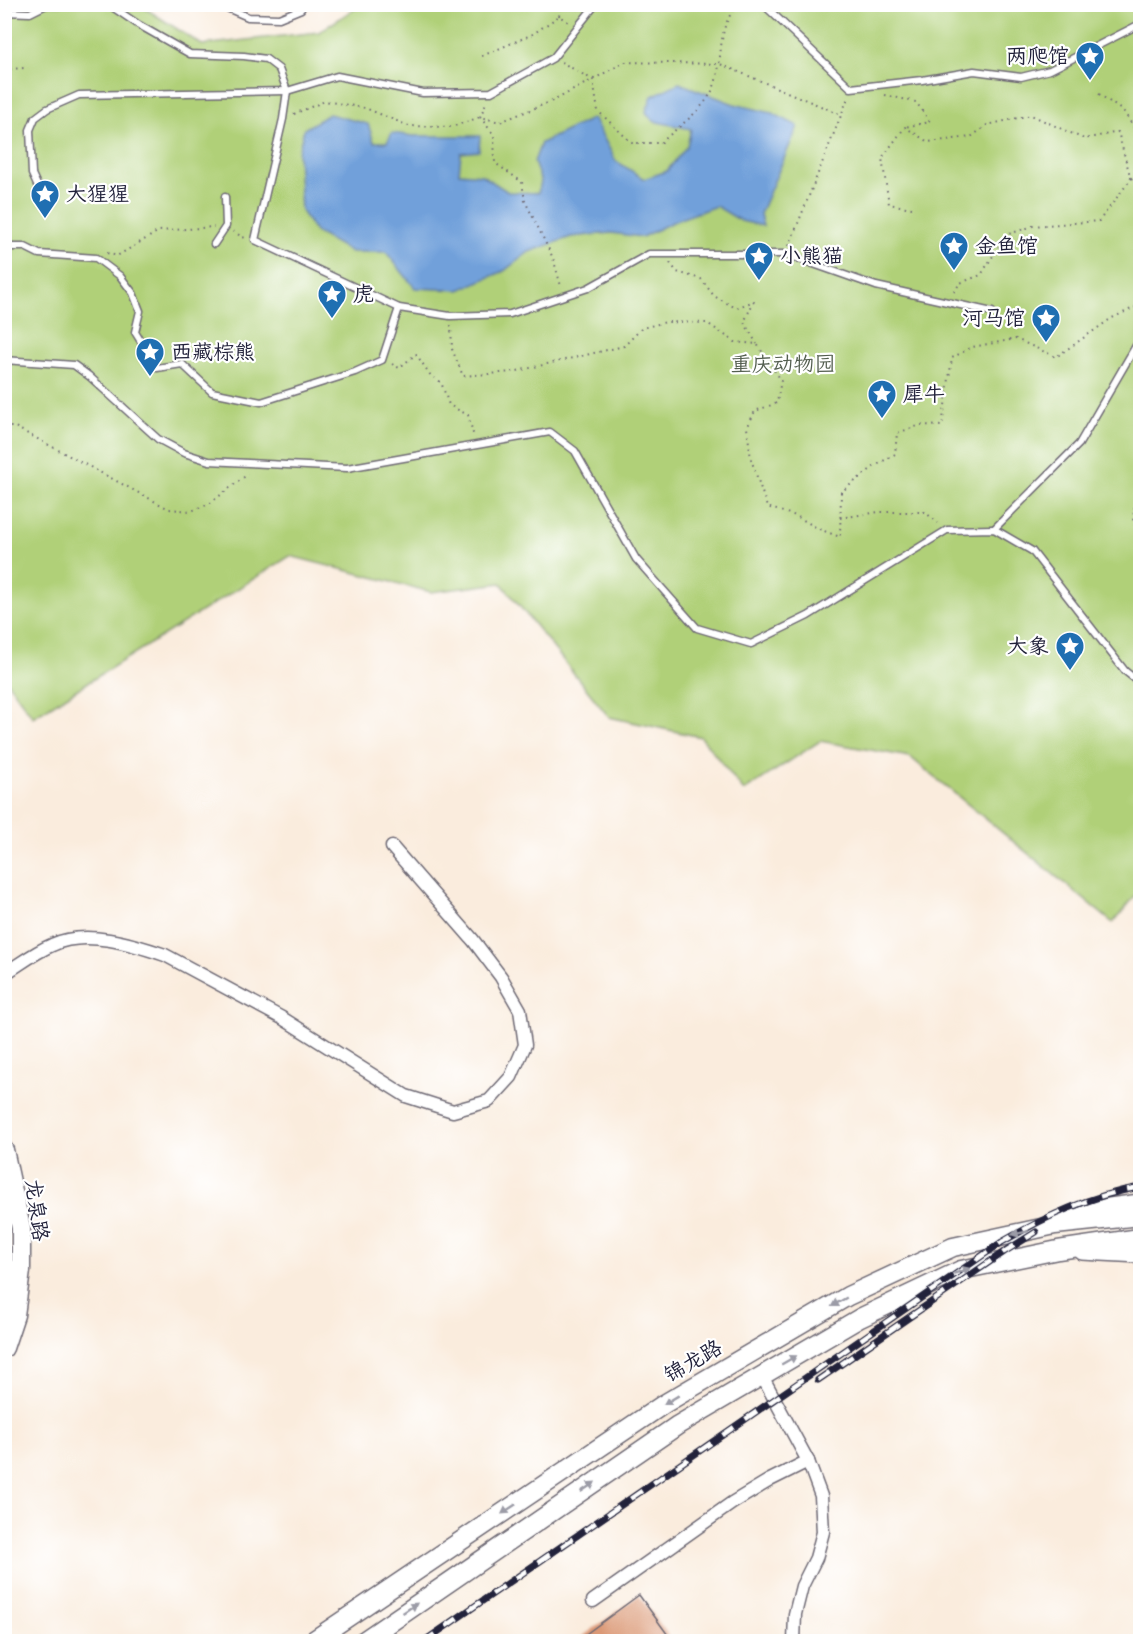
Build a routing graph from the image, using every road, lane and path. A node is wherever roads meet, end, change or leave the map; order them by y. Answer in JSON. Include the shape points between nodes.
{"nodes":[{"id":1,"x":48,"y":4,"type":"edge"},
{"id":2,"x":108,"y":4,"type":"edge"},
{"id":3,"x":218,"y":4,"type":"edge"},
{"id":4,"x":303,"y":4,"type":"edge"},
{"id":5,"x":561,"y":4,"type":"edge"},
{"id":6,"x":596,"y":4,"type":"edge"},
{"id":7,"x":736,"y":4,"type":"edge"},
{"id":8,"x":764,"y":4,"type":"edge"},
{"id":9,"x":4,"y":12,"type":"edge"},
{"id":10,"x":559,"y":16,"type":"junction"},
{"id":11,"x":1140,"y":24,"type":"edge"},
{"id":12,"x":577,"y":28,"type":"junction"},
{"id":13,"x":482,"y":56,"type":"dead end"},
{"id":14,"x":553,"y":58,"type":"junction"},
{"id":15,"x":720,"y":64,"type":"junction"},
{"id":16,"x":26,"y":68,"type":"dead end"},
{"id":17,"x":4,"y":69,"type":"edge"},
{"id":18,"x":593,"y":80,"type":"junction"},
{"id":19,"x":851,"y":88,"type":"junction"},
{"id":20,"x":287,"y":91,"type":"junction"},
{"id":21,"x":491,"y":92,"type":"junction"},
{"id":22,"x":1099,"y":94,"type":"dead end"},
{"id":23,"x":884,"y":95,"type":"dead end"},
{"id":24,"x":842,"y":115,"type":"junction"},
{"id":25,"x":480,"y":117,"type":"junction"},
{"id":26,"x":283,"y":119,"type":"junction"},
{"id":27,"x":905,"y":127,"type":"junction"},
{"id":28,"x":1140,"y":137,"type":"edge"},
{"id":29,"x":1140,"y":171,"type":"edge"},
{"id":30,"x":1131,"y":179,"type":"junction"},
{"id":31,"x":46,"y":190,"type":"dead end"},
{"id":32,"x":225,"y":197,"type":"dead end"},
{"id":33,"x":912,"y":208,"type":"dead end"},
{"id":34,"x":226,"y":226,"type":"junction"},
{"id":35,"x":255,"y":240,"type":"junction"},
{"id":36,"x":214,"y":244,"type":"dead end"},
{"id":37,"x":4,"y":247,"type":"edge"},
{"id":38,"x":98,"y":251,"type":"dead end"},
{"id":39,"x":663,"y":254,"type":"junction"},
{"id":40,"x":785,"y":254,"type":"junction"},
{"id":41,"x":564,"y":296,"type":"junction"},
{"id":42,"x":948,"y":302,"type":"junction"},
{"id":43,"x":1140,"y":304,"type":"edge"},
{"id":44,"x":399,"y":308,"type":"junction"},
{"id":45,"x":992,"y":312,"type":"dead end"},
{"id":46,"x":450,"y":316,"type":"junction"},
{"id":47,"x":1140,"y":342,"type":"edge"},
{"id":48,"x":756,"y":344,"type":"junction"},
{"id":49,"x":4,"y":360,"type":"edge"},
{"id":50,"x":382,"y":360,"type":"junction"},
{"id":51,"x":4,"y":427,"type":"edge"},
{"id":52,"x":476,"y":445,"type":"junction"},
{"id":53,"x":261,"y":464,"type":"junction"},
{"id":54,"x":1140,"y":504,"type":"edge"},
{"id":55,"x":840,"y":518,"type":"junction"},
{"id":56,"x":994,"y":529,"type":"junction"},
{"id":57,"x":947,"y":530,"type":"junction"},
{"id":58,"x":1140,"y":535,"type":"edge"},
{"id":59,"x":1140,"y":683,"type":"edge"},
{"id":60,"x":392,"y":847,"type":"dead end"},
{"id":61,"x":4,"y":974,"type":"edge"},
{"id":62,"x":4,"y":1150,"type":"edge"},
{"id":63,"x":1140,"y":1202,"type":"edge"},
{"id":64,"x":1140,"y":1216,"type":"edge"},
{"id":65,"x":1055,"y":1225,"type":"junction"},
{"id":66,"x":1140,"y":1238,"type":"edge"},
{"id":67,"x":1058,"y":1250,"type":"junction"},
{"id":68,"x":1140,"y":1255,"type":"edge"},
{"id":69,"x":4,"y":1348,"type":"edge"},
{"id":70,"x":762,"y":1376,"type":"junction"},
{"id":71,"x":808,"y":1461,"type":"junction"},
{"id":72,"x":593,"y":1601,"type":"dead end"},
{"id":73,"x":311,"y":1641,"type":"edge"},
{"id":74,"x":362,"y":1641,"type":"edge"},
{"id":75,"x":794,"y":1641,"type":"edge"}],
"edges":[{"from":1,"to":9,"type":"lane","via":[[30,13]]},
{"from":2,"to":20,"type":"lane","via":[[190,54],[266,59],[279,69]]},
{"from":3,"to":4,"type":"lane","via":[[248,17],[279,18],[301,9]]},
{"from":5,"to":10,"type":"path"},
{"from":6,"to":12,"type":"lane"},
{"from":7,"to":15,"type":"path","via":[[724,28]]},
{"from":8,"to":19,"type":"lane"},
{"from":10,"to":12,"type":"path"},
{"from":10,"to":13,"type":"path","via":[[533,34]]},
{"from":11,"to":19,"type":"lane","via":[[1050,70],[1021,77],[974,71]]},
{"from":12,"to":14,"type":"lane"},
{"from":14,"to":18,"type":"path"},
{"from":14,"to":21,"type":"lane"},
{"from":15,"to":18,"type":"path","via":[[625,62]]},
{"from":15,"to":18,"type":"path","via":[[712,90],[697,112],[661,144],[632,143],[598,111]]},
{"from":15,"to":24,"type":"path"},
{"from":16,"to":17,"type":"path"},
{"from":18,"to":25,"type":"path","via":[[500,122]]},
{"from":19,"to":24,"type":"path"},
{"from":20,"to":21,"type":"lane","via":[[337,76],[423,93]]},
{"from":20,"to":26,"type":"lane"},
{"from":20,"to":31,"type":"lane","via":[[79,95],[64,101],[35,118],[30,130],[32,174]]},
{"from":21,"to":25,"type":"path"},
{"from":22,"to":28,"type":"path","via":[[1124,112]]},
{"from":23,"to":27,"type":"path","via":[[916,102],[930,122]]},
{"from":24,"to":40,"type":"path"},
{"from":25,"to":26,"type":"path","via":[[452,127],[409,126],[365,108],[325,101]]},
{"from":25,"to":41,"type":"path","via":[[494,135],[495,163],[522,182],[525,201],[553,258]]},
{"from":26,"to":35,"type":"lane"},
{"from":27,"to":30,"type":"path","via":[[928,142],[971,137],[987,125],[1031,115],[1084,139],[1118,132]]},
{"from":27,"to":33,"type":"path","via":[[882,158],[889,204]]},
{"from":29,"to":30,"type":"path"},
{"from":30,"to":42,"type":"path","via":[[1099,221],[1033,226],[1006,235],[981,275],[960,283]]},
{"from":32,"to":34,"type":"lane"},
{"from":34,"to":35,"type":"path"},
{"from":34,"to":36,"type":"lane"},
{"from":34,"to":38,"type":"path","via":[[159,231],[117,256]]},
{"from":35,"to":44,"type":"lane"},
{"from":37,"to":50,"type":"lane","via":[[96,258],[120,276],[133,293],[140,311],[135,332],[157,368],[182,364],[212,392],[261,402]]},
{"from":39,"to":40,"type":"lane"},
{"from":39,"to":41,"type":"lane","via":[[649,254],[588,288]]},
{"from":39,"to":48,"type":"path","via":[[677,272],[701,279],[714,296],[736,308],[754,301],[744,322]]},
{"from":40,"to":42,"type":"lane","via":[[876,286]]},
{"from":41,"to":46,"type":"lane","via":[[510,314]]},
{"from":42,"to":45,"type":"lane"},
{"from":43,"to":55,"type":"path","via":[[1112,318],[1056,357],[1016,339],[972,347],[952,358],[942,426],[921,425],[897,433],[895,454],[841,492]]},
{"from":44,"to":46,"type":"lane"},
{"from":44,"to":50,"type":"lane"},
{"from":46,"to":48,"type":"path","via":[[452,349],[463,376],[513,372],[624,346],[642,328],[666,322],[707,323],[735,342]]},
{"from":47,"to":56,"type":"lane","via":[[1079,444]]},
{"from":48,"to":55,"type":"path","via":[[781,380],[777,403],[755,411],[747,428],[751,459],[767,507],[840,537]]},
{"from":49,"to":53,"type":"lane","via":[[74,365],[158,439],[184,453],[208,461]]},
{"from":50,"to":52,"type":"path","via":[[399,368],[416,354],[431,376],[441,382],[449,405],[468,415]]},
{"from":51,"to":53,"type":"path","via":[[15,427],[169,509],[191,511],[209,504]]},
{"from":52,"to":53,"type":"lane","via":[[347,468]]},
{"from":52,"to":57,"type":"lane","via":[[550,432],[575,451],[636,559],[698,628],[751,644],[808,616]]},
{"from":54,"to":58,"type":"path","via":[[1134,508],[1132,521]]},
{"from":55,"to":57,"type":"path","via":[[879,512],[925,512]]},
{"from":56,"to":57,"type":"lane"},
{"from":56,"to":59,"type":"lane","via":[[1032,552],[1125,671]]},
{"from":60,"to":61,"type":"street","via":[[501,976],[520,1010],[525,1045],[511,1077],[489,1101],[453,1111],[406,1096],[282,1018],[165,955],[144,948],[104,939],[70,939],[53,944]]},
{"from":62,"to":69,"type":"main road","name":"龙泉路","via":[[21,1228],[21,1272],[15,1315]]},
{"from":63,"to":65,"type":"street","via":[[1101,1207]]},
{"from":64,"to":65,"type":"main road","name":"锦龙路"},
{"from":65,"to":73,"type":"main road","name":"锦龙路","one_way":true,"via":[[953,1247],[848,1296],[664,1404]]},
{"from":66,"to":67,"type":"main road"},
{"from":67,"to":68,"type":"street"},
{"from":70,"to":67,"type":"main road","one_way":true,"via":[[860,1318],[961,1270]]},
{"from":70,"to":71,"type":"street"},
{"from":74,"to":70,"type":"main road","one_way":true,"via":[[678,1425]]},
{"from":71,"to":72,"type":"street","via":[[732,1503]]},
{"from":71,"to":75,"type":"street","via":[[821,1496],[823,1532],[802,1586]]}]}
